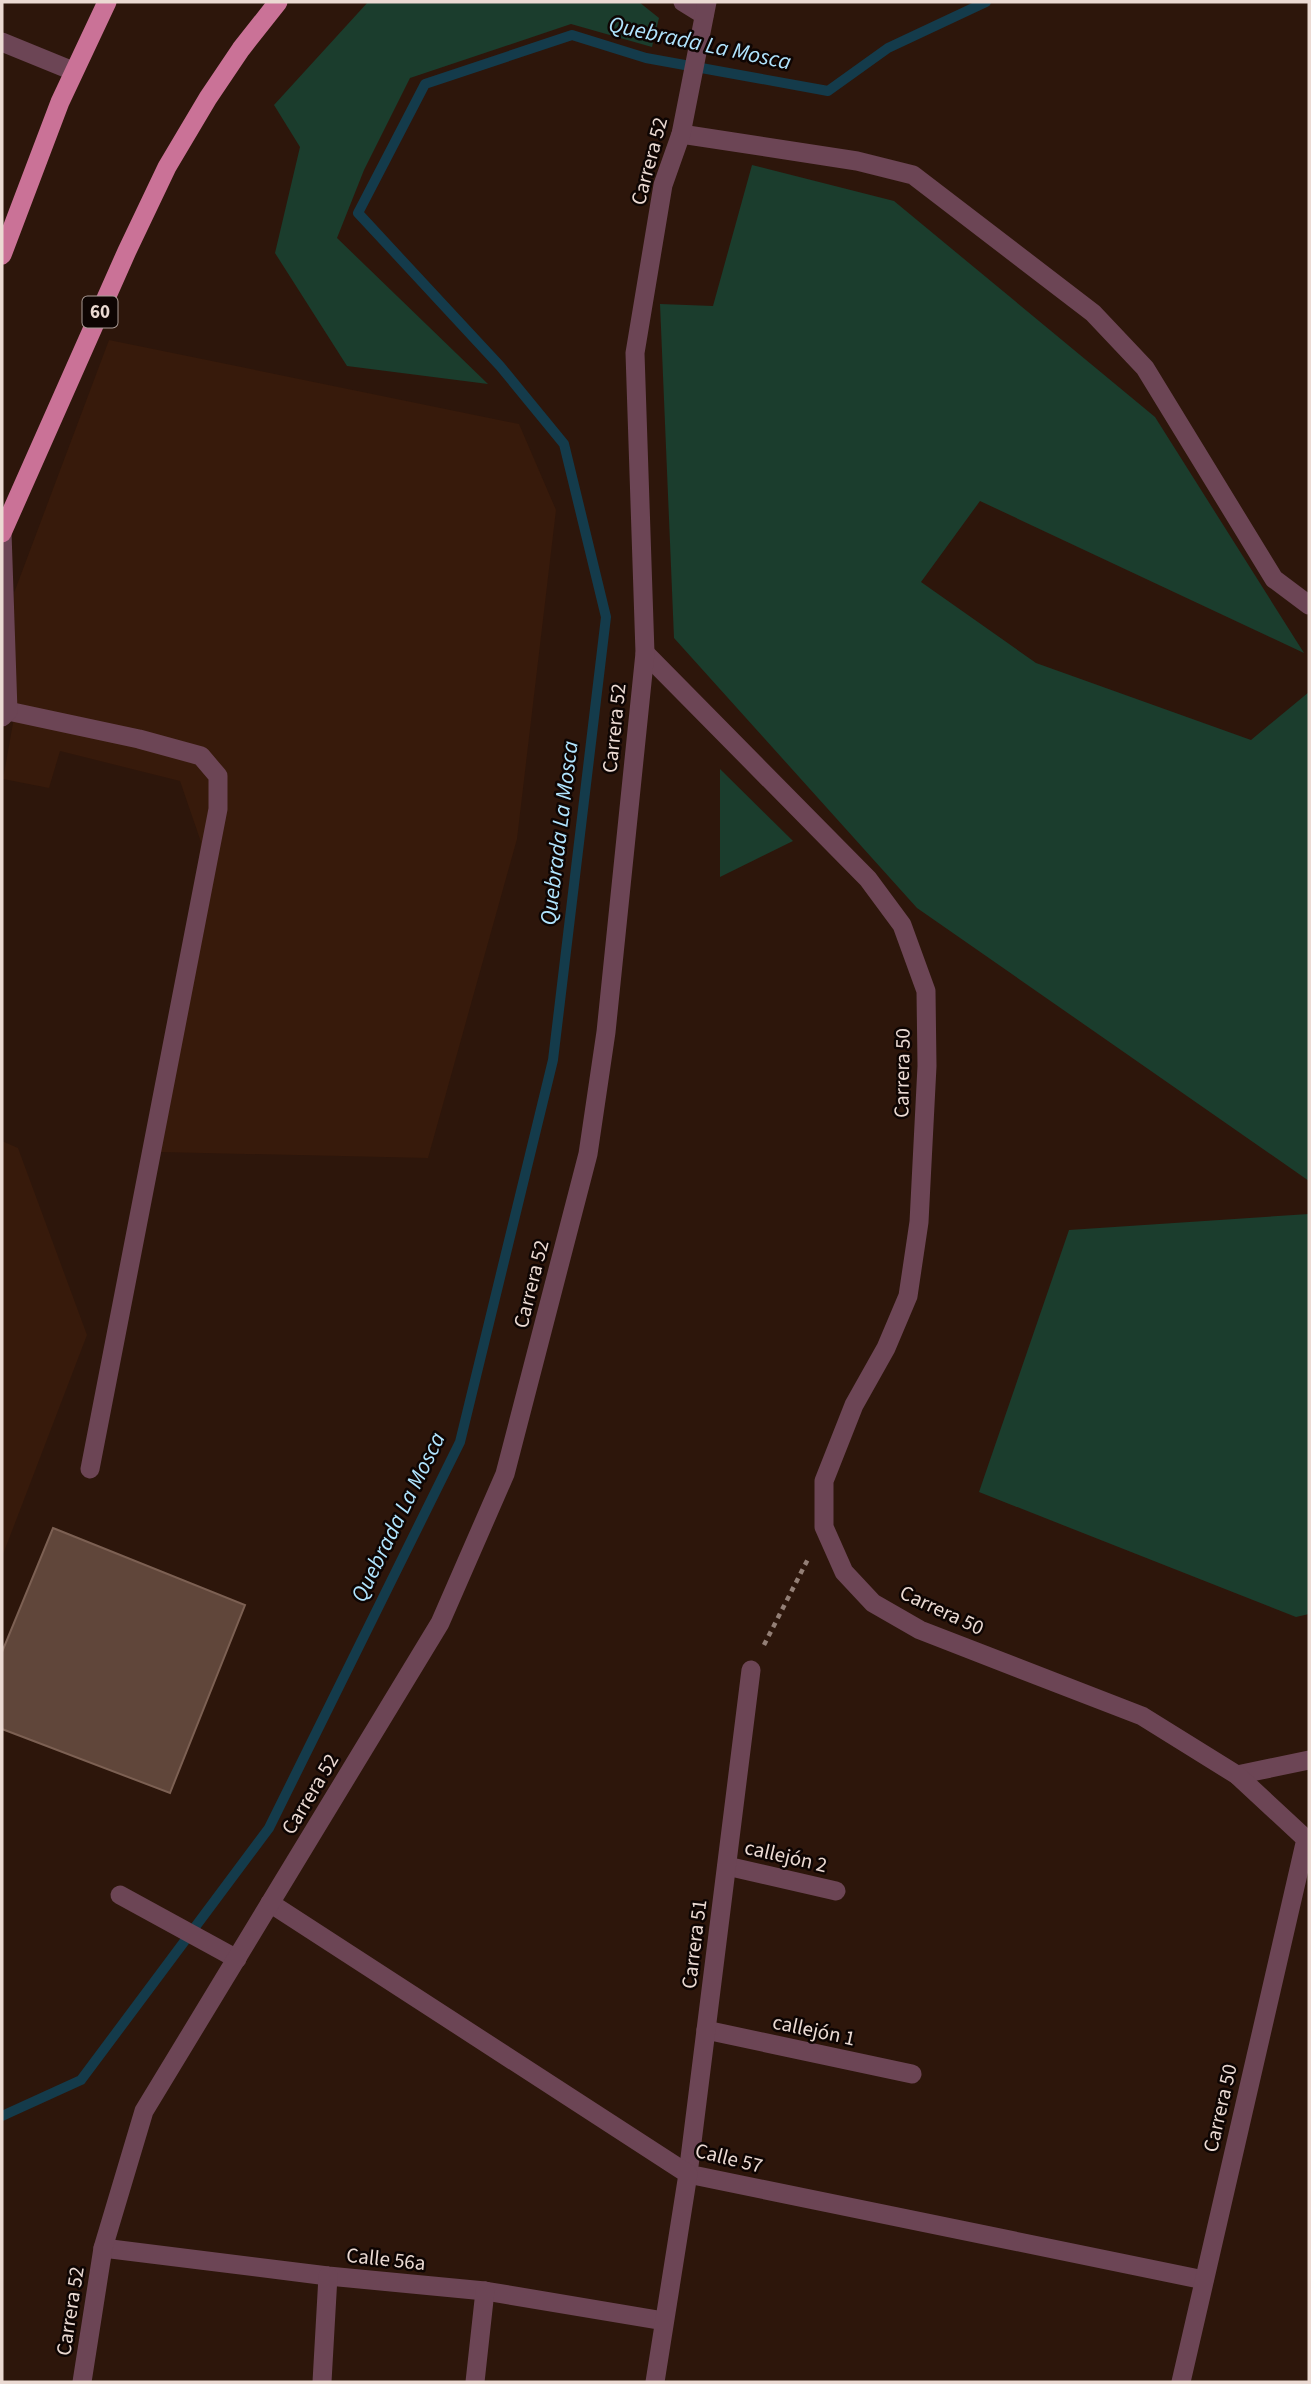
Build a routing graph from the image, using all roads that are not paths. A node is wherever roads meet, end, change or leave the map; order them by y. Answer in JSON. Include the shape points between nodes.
{"nodes":[{"id":1,"x":107,"y":2,"type":"edge"},
{"id":2,"x":278,"y":2,"type":"edge"},
{"id":3,"x":683,"y":2,"type":"edge"},
{"id":4,"x":705,"y":8,"type":"edge"},
{"id":5,"x":2,"y":42,"type":"edge"},
{"id":6,"x":73,"y":71,"type":"junction"},
{"id":7,"x":681,"y":134,"type":"junction"},
{"id":8,"x":2,"y":255,"type":"edge"},
{"id":9,"x":2,"y":533,"type":"edge"},
{"id":10,"x":1309,"y":605,"type":"edge"},
{"id":11,"x":645,"y":653,"type":"junction"},
{"id":12,"x":5,"y":714,"type":"edge"},
{"id":13,"x":90,"y":1469,"type":"dead end"},
{"id":14,"x":751,"y":1670,"type":"road end"},
{"id":15,"x":1309,"y":1760,"type":"edge"},
{"id":16,"x":1237,"y":1775,"type":"junction"},
{"id":17,"x":1307,"y":1841,"type":"edge"},
{"id":18,"x":727,"y":1867,"type":"junction"},
{"id":19,"x":836,"y":1891,"type":"dead end"},
{"id":20,"x":120,"y":1895,"type":"dead end"},
{"id":21,"x":271,"y":1903,"type":"junction"},
{"id":22,"x":237,"y":1959,"type":"junction"},
{"id":23,"x":706,"y":2030,"type":"junction"},
{"id":24,"x":912,"y":2074,"type":"dead end"},
{"id":25,"x":688,"y":2174,"type":"junction"},
{"id":26,"x":103,"y":2248,"type":"junction"},
{"id":27,"x":328,"y":2276,"type":"junction"},
{"id":28,"x":1204,"y":2280,"type":"junction"},
{"id":29,"x":485,"y":2291,"type":"junction"},
{"id":30,"x":664,"y":2321,"type":"junction"},
{"id":31,"x":82,"y":2382,"type":"edge"},
{"id":32,"x":322,"y":2382,"type":"edge"},
{"id":33,"x":475,"y":2382,"type":"edge"},
{"id":34,"x":655,"y":2382,"type":"edge"},
{"id":35,"x":1181,"y":2382,"type":"edge"}],
"edges":[{"from":1,"to":6,"type":"highway"},
{"from":2,"to":9,"type":"highway","number":"60","via":[[208,98],[167,167]]},
{"from":3,"to":4,"type":"street"},
{"from":4,"to":7,"type":"street","name":"Carrera 52"},
{"from":5,"to":6,"type":"street"},
{"from":6,"to":8,"type":"highway"},
{"from":7,"to":10,"type":"street","via":[[857,161],[913,175],[1093,313],[1145,368],[1274,579]]},
{"from":7,"to":11,"type":"street","name":"Carrera 52","via":[[663,185],[635,353]]},
{"from":9,"to":12,"type":"street"},
{"from":11,"to":16,"type":"street","name":"Carrera 50","via":[[868,879],[902,925],[926,991],[919,1222],[908,1296],[854,1405],[824,1481],[824,1527],[844,1572],[873,1603],[920,1630],[1142,1716]]},
{"from":11,"to":21,"type":"street","name":"Carrera 52","via":[[606,1032],[588,1154],[505,1474],[440,1623]]},
{"from":12,"to":13,"type":"street","via":[[139,739],[201,756],[218,776],[218,809]]},
{"from":14,"to":18,"type":"street","name":"Carrera 51"},
{"from":15,"to":16,"type":"street"},
{"from":16,"to":17,"type":"street","name":"Carrera 50"},
{"from":17,"to":28,"type":"street","name":"Carrera 50"},
{"from":18,"to":19,"type":"street","name":"callejón 2"},
{"from":18,"to":23,"type":"street","name":"Carrera 51"},
{"from":20,"to":22,"type":"street"},
{"from":21,"to":22,"type":"street","name":"Carrera 52"},
{"from":21,"to":25,"type":"street","name":"Calle 57"},
{"from":22,"to":26,"type":"street","name":"Carrera 52","via":[[144,2111]]},
{"from":23,"to":24,"type":"street","name":"callejón 1"},
{"from":23,"to":25,"type":"street","name":"Carrera 51"},
{"from":25,"to":28,"type":"street","name":"Calle 57"},
{"from":25,"to":30,"type":"street","name":"Carrera 51"},
{"from":26,"to":27,"type":"street","name":"Calle 56a"},
{"from":26,"to":31,"type":"street","name":"Carrera 52"},
{"from":27,"to":29,"type":"street","name":"Calle 56a"},
{"from":27,"to":32,"type":"street"},
{"from":28,"to":35,"type":"street","name":"Carrera 50"},
{"from":29,"to":30,"type":"street","name":"Calle 56a"},
{"from":29,"to":33,"type":"street"},
{"from":30,"to":34,"type":"street","name":"Carrera 51"}]}
